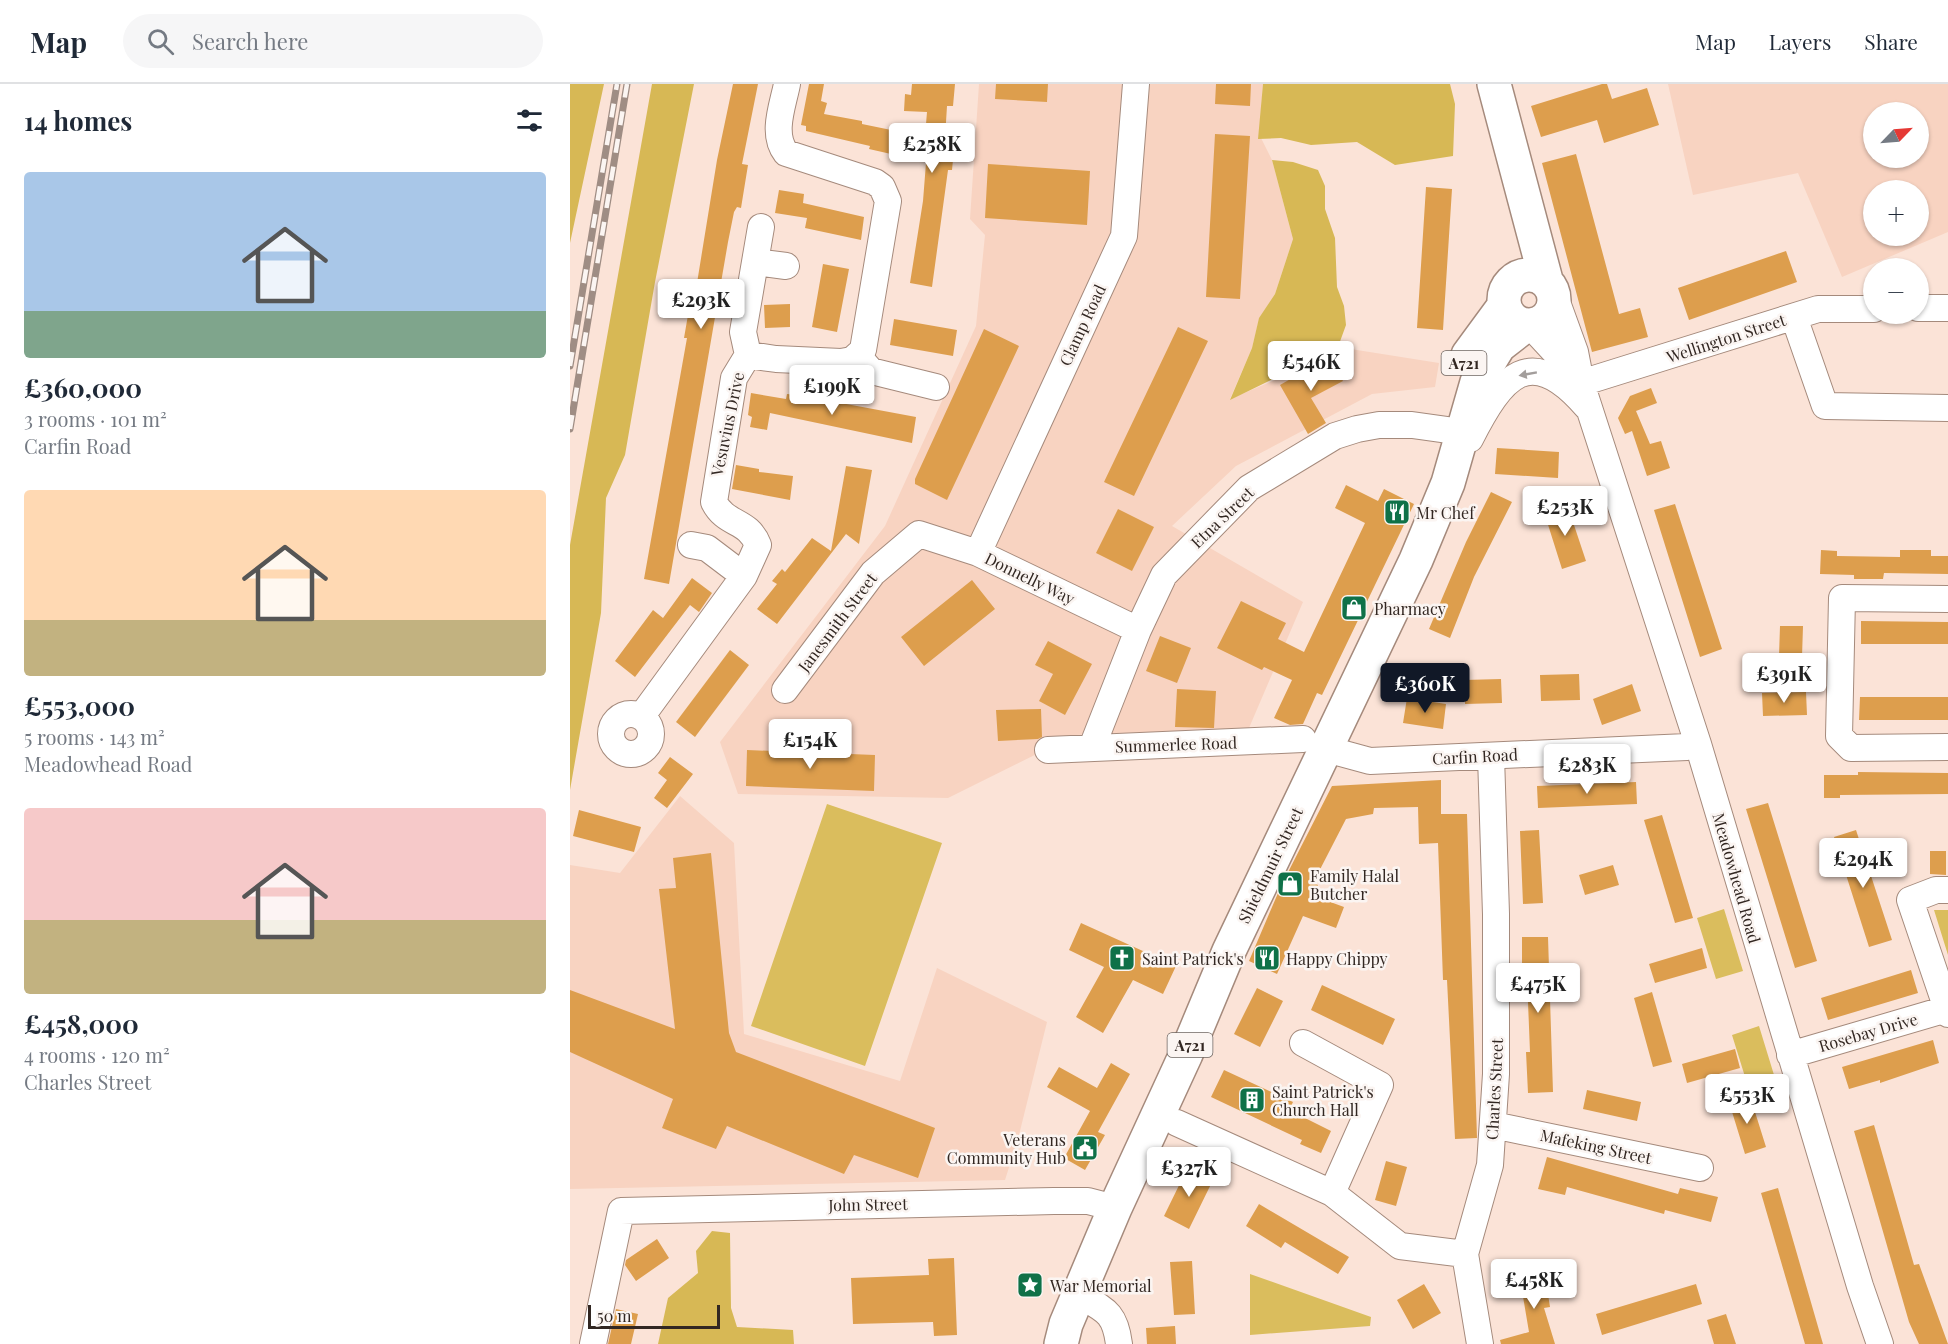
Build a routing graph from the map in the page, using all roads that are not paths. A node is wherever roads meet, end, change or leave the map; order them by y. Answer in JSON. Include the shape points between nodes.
{"nodes":[{"id":1,"x":787,"y":84,"type":"edge"},
{"id":2,"x":1136,"y":84,"type":"edge"},
{"id":3,"x":1494,"y":84,"type":"edge"},
{"id":4,"x":1522,"y":197,"type":"junction"},
{"id":5,"x":761,"y":227,"type":"dead end"},
{"id":6,"x":756,"y":262,"type":"junction"},
{"id":7,"x":786,"y":266,"type":"dead end"},
{"id":8,"x":1550,"y":287,"type":"junction"},
{"id":9,"x":1929,"y":308,"type":"edge"},
{"id":10,"x":1948,"y":308,"type":"edge"},
{"id":11,"x":1518,"y":309,"type":"junction"},
{"id":12,"x":1863,"y":309,"type":"edge"},
{"id":13,"x":1794,"y":317,"type":"junction"},
{"id":14,"x":748,"y":355,"type":"junction"},
{"id":15,"x":858,"y":356,"type":"junction"},
{"id":16,"x":1581,"y":382,"type":"junction"},
{"id":17,"x":936,"y":387,"type":"dead end"},
{"id":18,"x":1948,"y":408,"type":"edge"},
{"id":19,"x":1591,"y":412,"type":"junction"},
{"id":20,"x":1451,"y":431,"type":"junction"},
{"id":21,"x":1448,"y":483,"type":"junction"},
{"id":22,"x":1430,"y":522,"type":"junction"},
{"id":23,"x":919,"y":534,"type":"joint"},
{"id":24,"x":691,"y":545,"type":"dead end"},
{"id":25,"x":978,"y":553,"type":"junction"},
{"id":26,"x":744,"y":576,"type":"junction"},
{"id":27,"x":1948,"y":599,"type":"edge"},
{"id":28,"x":1138,"y":630,"type":"junction"},
{"id":29,"x":785,"y":690,"type":"dead end"},
{"id":30,"x":641,"y":717,"type":"dead end"},
{"id":31,"x":1314,"y":744,"type":"junction"},
{"id":32,"x":1698,"y":744,"type":"junction"},
{"id":33,"x":1092,"y":747,"type":"junction"},
{"id":34,"x":1948,"y":747,"type":"edge"},
{"id":35,"x":1048,"y":750,"type":"dead end"},
{"id":36,"x":1491,"y":756,"type":"junction"},
{"id":37,"x":1948,"y":890,"type":"edge"},
{"id":38,"x":1947,"y":1011,"type":"edge"},
{"id":39,"x":1303,"y":1044,"type":"dead end"},
{"id":40,"x":1790,"y":1055,"type":"junction"},
{"id":41,"x":1177,"y":1123,"type":"dead end"},
{"id":42,"x":1493,"y":1125,"type":"junction"},
{"id":43,"x":1700,"y":1168,"type":"dead end"},
{"id":44,"x":1332,"y":1193,"type":"junction"},
{"id":45,"x":1115,"y":1208,"type":"junction"},
{"id":46,"x":1465,"y":1254,"type":"junction"},
{"id":47,"x":1079,"y":1295,"type":"junction"},
{"id":48,"x":593,"y":1344,"type":"edge"},
{"id":49,"x":1061,"y":1344,"type":"edge"},
{"id":50,"x":1119,"y":1344,"type":"edge"},
{"id":51,"x":1480,"y":1344,"type":"edge"},
{"id":52,"x":1880,"y":1344,"type":"edge"}],
"edges":[{"from":1,"to":15,"type":"street","via":[[778,132],[786,153],[875,182],[888,201],[863,350]]},
{"from":2,"to":25,"type":"street","name":"Clamp Road","via":[[1124,236]]},
{"from":3,"to":4,"type":"main road","number":"A721"},
{"from":4,"to":8,"type":"main road","number":"A721"},
{"from":4,"to":11,"type":"main road","number":"A721"},
{"from":5,"to":6,"type":"street"},
{"from":6,"to":7,"type":"street"},
{"from":6,"to":14,"type":"street","via":[[743,332]]},
{"from":8,"to":11,"type":"main road","via":[[1531,274]]},
{"from":8,"to":11,"type":"main road","number":"A721","via":[[1552,311],[1539,324]]},
{"from":8,"to":16,"type":"street","name":"Meadowhead Road","via":[[1575,352]]},
{"from":9,"to":10,"type":"street"},
{"from":11,"to":16,"type":"street","name":"Meadowhead Road"},
{"from":11,"to":20,"type":"main road","name":"Shieldmuir Street","number":"A721","via":[[1464,363],[1455,379]]},
{"from":12,"to":13,"type":"street","name":"Wellington Street","via":[[1818,309]]},
{"from":13,"to":16,"type":"street","name":"Wellington Street"},
{"from":13,"to":18,"type":"street","via":[[1825,406]]},
{"from":14,"to":15,"type":"street","name":"Vesuvius Drive","via":[[841,362]]},
{"from":14,"to":26,"type":"street","name":"Vesuvius Drive","via":[[734,378],[714,502],[719,514],[744,525],[754,535],[758,545]]},
{"from":15,"to":17,"type":"street","via":[[871,371]]},
{"from":16,"to":19,"type":"street","name":"Meadowhead Road"},
{"from":19,"to":21,"type":"street","name":"Meadowhead Road","one_way":true,"via":[[1568,386],[1545,373],[1522,374],[1508,380],[1482,416]]},
{"from":19,"to":32,"type":"street","name":"Meadowhead Road"},
{"from":20,"to":21,"type":"main road","name":"Shieldmuir Street","number":"A721"},
{"from":20,"to":22,"type":"main road","name":"Shieldmuir Street","number":"A721"},
{"from":20,"to":28,"type":"street","name":"Etna Street","via":[[1379,425],[1356,429],[1335,436],[1249,488],[1164,575]]},
{"from":21,"to":22,"type":"main road","name":"Shieldmuir Street","number":"A721"},
{"from":22,"to":31,"type":"main road","name":"Shieldmuir Street","number":"A721","via":[[1416,560]]},
{"from":23,"to":25,"type":"street","name":"Donnelly Way"},
{"from":23,"to":29,"type":"street","name":"Janesmith Street","via":[[873,573]]},
{"from":24,"to":26,"type":"street","via":[[707,548]]},
{"from":25,"to":28,"type":"street","name":"Donnelly Way"},
{"from":26,"to":30,"type":"street","name":"Vesuvius Drive"},
{"from":27,"to":34,"type":"street","via":[[1842,598],[1839,736],[1851,748]]},
{"from":28,"to":33,"type":"street","name":"Etna Street"},
{"from":31,"to":33,"type":"street","name":"Summerlee Road"},
{"from":31,"to":36,"type":"street","name":"Carfin Road","via":[[1370,761]]},
{"from":31,"to":45,"type":"main road","name":"Shieldmuir Street","number":"A721","via":[[1186,1054]]},
{"from":32,"to":36,"type":"street","name":"Carfin Road"},
{"from":32,"to":40,"type":"street","name":"Meadowhead Road"},
{"from":33,"to":35,"type":"street","name":"Summerlee Road"},
{"from":36,"to":42,"type":"street","name":"Charles Street","via":[[1496,914]]},
{"from":37,"to":38,"type":"street","name":"Rosebay Drive","via":[[1936,890],[1910,900]]},
{"from":38,"to":40,"type":"street","name":"Rosebay Drive"},
{"from":39,"to":44,"type":"street","via":[[1380,1085]]},
{"from":40,"to":52,"type":"street","name":"Meadowhead Road"},
{"from":41,"to":44,"type":"street"},
{"from":42,"to":43,"type":"street","name":"Mafeking Street"},
{"from":42,"to":46,"type":"street","name":"Charles Street","via":[[1490,1165]]},
{"from":44,"to":46,"type":"street","via":[[1400,1246]]},
{"from":45,"to":47,"type":"main road","name":"Shieldmuir Street","number":"A721"},
{"from":45,"to":48,"type":"street","name":"John Street","via":[[1088,1201],[1054,1201],[621,1211]]},
{"from":46,"to":51,"type":"street","name":"Charles Street"},
{"from":47,"to":49,"type":"main road","name":"Shieldmuir Street","number":"A721"},
{"from":47,"to":50,"type":"street","via":[[1107,1311],[1116,1323]]}]}
